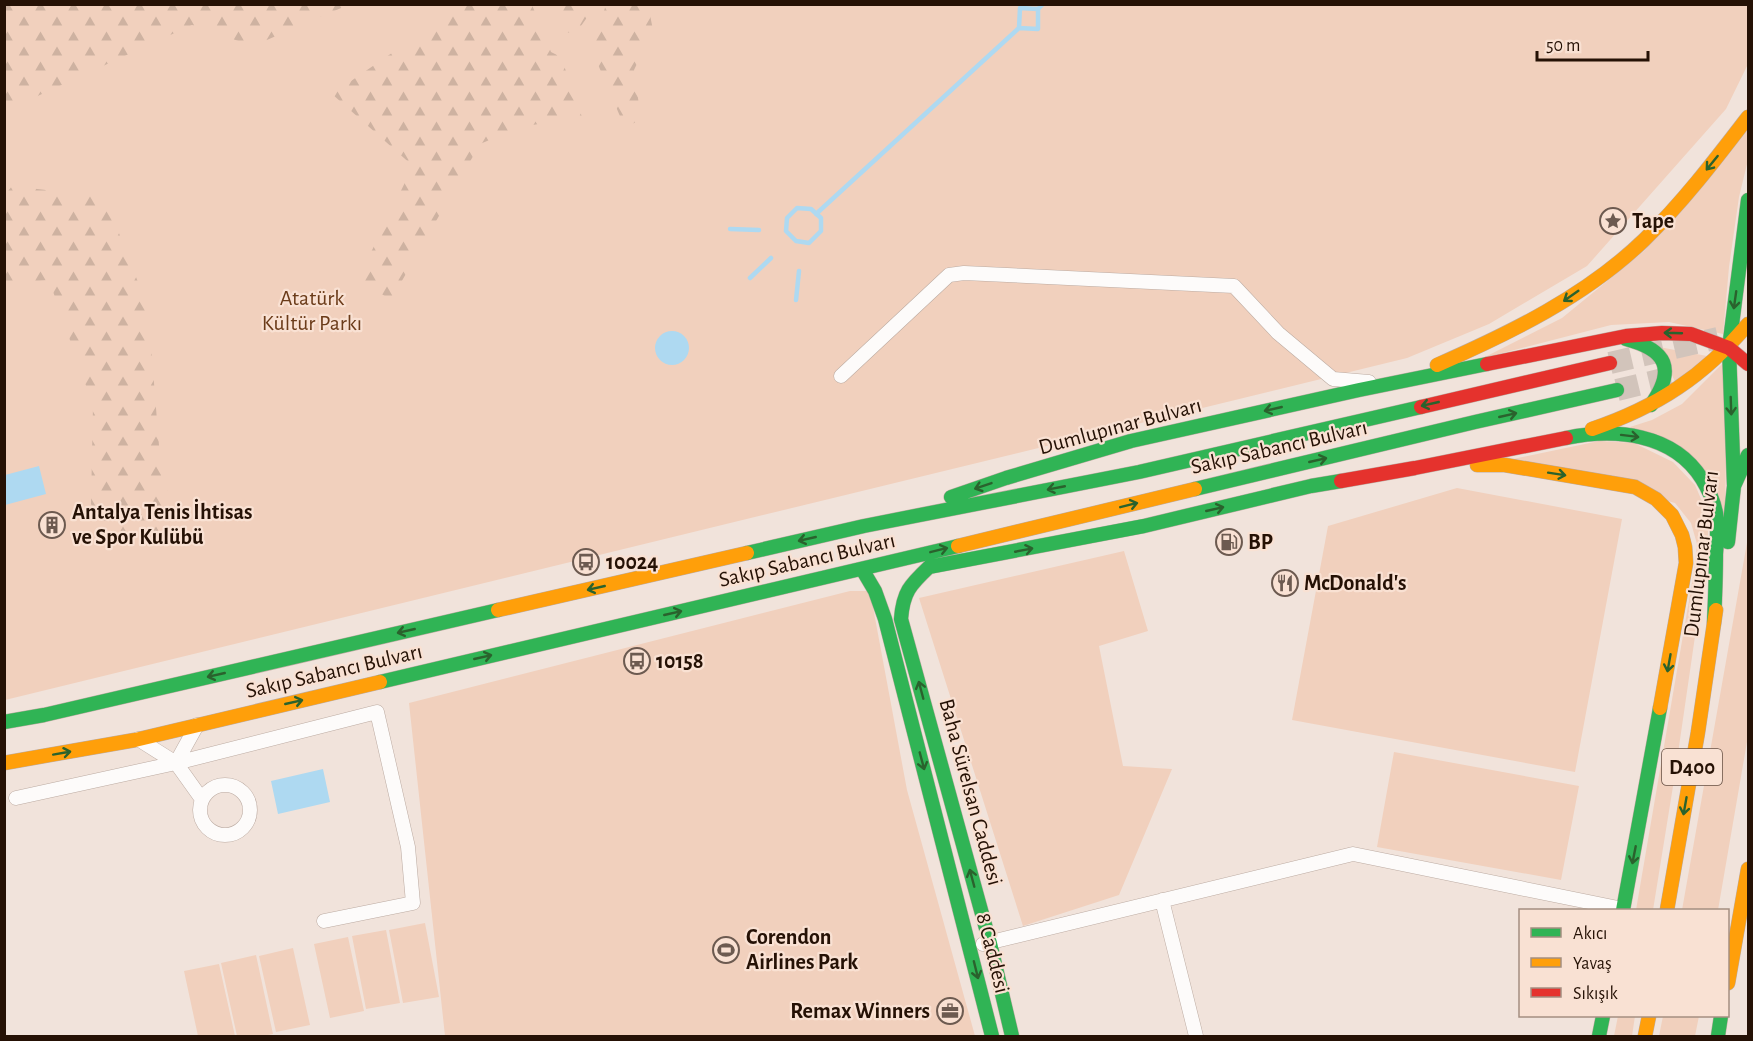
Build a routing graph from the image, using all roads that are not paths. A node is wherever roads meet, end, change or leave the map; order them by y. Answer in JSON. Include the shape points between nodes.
{"nodes":[{"id":1,"x":1749,"y":117,"type":"edge"},
{"id":2,"x":1749,"y":200,"type":"edge"},
{"id":3,"x":1749,"y":324,"type":"edge"},
{"id":4,"x":1619,"y":337,"type":"junction"},
{"id":5,"x":1729,"y":348,"type":"junction"},
{"id":6,"x":1610,"y":363,"type":"tunnel mouth"},
{"id":7,"x":1749,"y":364,"type":"edge"},
{"id":8,"x":841,"y":376,"type":"dead end"},
{"id":9,"x":1392,"y":384,"type":"junction"},
{"id":10,"x":1617,"y":390,"type":"tunnel mouth"},
{"id":11,"x":1651,"y":405,"type":"junction"},
{"id":12,"x":1571,"y":437,"type":"junction"},
{"id":13,"x":1749,"y":455,"type":"edge"},
{"id":14,"x":1415,"y":468,"type":"junction"},
{"id":15,"x":1734,"y":486,"type":"junction"},
{"id":16,"x":1746,"y":504,"type":"dead end"},
{"id":17,"x":864,"y":526,"type":"junction"},
{"id":18,"x":1728,"y":536,"type":"junction"},
{"id":19,"x":928,"y":567,"type":"junction"},
{"id":20,"x":862,"y":569,"type":"junction"},
{"id":21,"x":1714,"y":623,"type":"junction"},
{"id":22,"x":4,"y":722,"type":"edge"},
{"id":23,"x":198,"y":725,"type":"junction"},
{"id":24,"x":138,"y":739,"type":"junction"},
{"id":25,"x":4,"y":763,"type":"edge"},
{"id":26,"x":176,"y":763,"type":"junction"},
{"id":27,"x":16,"y":798,"type":"dead end"},
{"id":28,"x":201,"y":798,"type":"dead end"},
{"id":29,"x":1749,"y":869,"type":"edge"},
{"id":30,"x":1747,"y":890,"type":"edge"},
{"id":31,"x":1162,"y":900,"type":"junction"},
{"id":32,"x":1618,"y":909,"type":"edge"},
{"id":33,"x":1623,"y":909,"type":"edge"},
{"id":34,"x":1667,"y":909,"type":"edge"},
{"id":35,"x":324,"y":921,"type":"dead end"},
{"id":36,"x":990,"y":944,"type":"junction"},
{"id":37,"x":969,"y":945,"type":"junction"},
{"id":38,"x":1729,"y":978,"type":"edge"},
{"id":39,"x":1603,"y":1017,"type":"edge"},
{"id":40,"x":1721,"y":1017,"type":"edge"},
{"id":41,"x":1648,"y":1019,"type":"edge"},
{"id":42,"x":992,"y":1036,"type":"edge"},
{"id":43,"x":1012,"y":1036,"type":"edge"},
{"id":44,"x":1196,"y":1036,"type":"edge"},
{"id":45,"x":1599,"y":1036,"type":"edge"},
{"id":46,"x":1644,"y":1036,"type":"edge"},
{"id":47,"x":1718,"y":1036,"type":"edge"}],
"edges":[{"from":1,"to":9,"type":"main road","one_way":true,"via":[[1666,218],[1604,273],[1551,310]]},
{"from":2,"to":5,"type":"main road","name":"Dumlupınar Bulvarı","number":"D400","one_way":true},
{"from":3,"to":5,"type":"main road"},
{"from":5,"to":4,"type":"main road","one_way":true,"via":[[1691,334]]},
{"from":4,"to":9,"type":"main road"},
{"from":4,"to":11,"type":"main road","via":[[1642,342],[1663,360],[1666,372],[1660,393]]},
{"from":5,"to":7,"type":"main road"},
{"from":5,"to":11,"type":"main road","via":[[1694,378]]},
{"from":5,"to":15,"type":"main road","name":"Dumlupınar Bulvarı","number":"D400","one_way":true},
{"from":6,"to":17,"type":"main road","one_way":true,"via":[[1139,472]]},
{"from":8,"to":9,"type":"street","via":[[949,275],[964,273],[1234,286],[1278,333],[1333,378]]},
{"from":9,"to":17,"type":"main road","name":"Dumlupınar Bulvarı","one_way":true,"via":[[1131,441]]},
{"from":20,"to":10,"type":"main road","name":"Sakıp Sabancı Bulvarı","one_way":true},
{"from":11,"to":12,"type":"main road"},
{"from":12,"to":14,"type":"main road"},
{"from":12,"to":21,"type":"main road","one_way":true,"via":[[1642,437],[1660,443],[1693,465],[1709,491],[1716,513]]},
{"from":13,"to":15,"type":"main road"},
{"from":19,"to":14,"type":"main road","one_way":true,"via":[[1144,526],[1311,486]]},
{"from":14,"to":33,"type":"main road","one_way":true,"via":[[1505,465],[1635,487],[1666,507],[1679,526],[1686,559],[1682,592]]},
{"from":15,"to":18,"type":"main road","name":"Dumlupınar Bulvarı","number":"D400"},
{"from":16,"to":18,"type":"main road","via":[[1734,516]]},
{"from":17,"to":22,"type":"main road","name":"Sakıp Sabancı Bulvarı","one_way":true},
{"from":18,"to":21,"type":"main road","name":"Dumlupınar Bulvarı","number":"D400"},
{"from":19,"to":20,"type":"main road"},
{"from":36,"to":19,"type":"main road","name":"Baha Sürelsan Caddesi","one_way":true,"via":[[901,619],[902,600],[908,587]]},
{"from":23,"to":20,"type":"main road","name":"Sakıp Sabancı Bulvarı","one_way":true},
{"from":20,"to":37,"type":"main road","name":"8 Caddesi","one_way":true,"via":[[885,619]]},
{"from":21,"to":34,"type":"main road","name":"Dumlupınar Bulvarı","number":"D400","one_way":true},
{"from":23,"to":24,"type":"main road","name":"Sakıp Sabancı Bulvarı"},
{"from":23,"to":26,"type":"street"},
{"from":25,"to":24,"type":"main road","name":"Sakıp Sabancı Bulvarı","one_way":true},
{"from":24,"to":26,"type":"street"},
{"from":26,"to":27,"type":"street"},
{"from":26,"to":28,"type":"street"},
{"from":26,"to":35,"type":"street","via":[[377,712],[408,847],[413,903]]},
{"from":29,"to":30,"type":"main road"},
{"from":30,"to":38,"type":"main road"},
{"from":31,"to":32,"type":"street","via":[[1353,854]]},
{"from":31,"to":36,"type":"street"},
{"from":31,"to":44,"type":"street"},
{"from":36,"to":37,"type":"street"},
{"from":36,"to":43,"type":"main road","name":"Baha Sürelsan Caddesi"},
{"from":37,"to":42,"type":"main road","name":"8 Caddesi","one_way":true},
{"from":39,"to":45,"type":"main road"},
{"from":40,"to":47,"type":"main road"},
{"from":41,"to":46,"type":"main road"}]}
